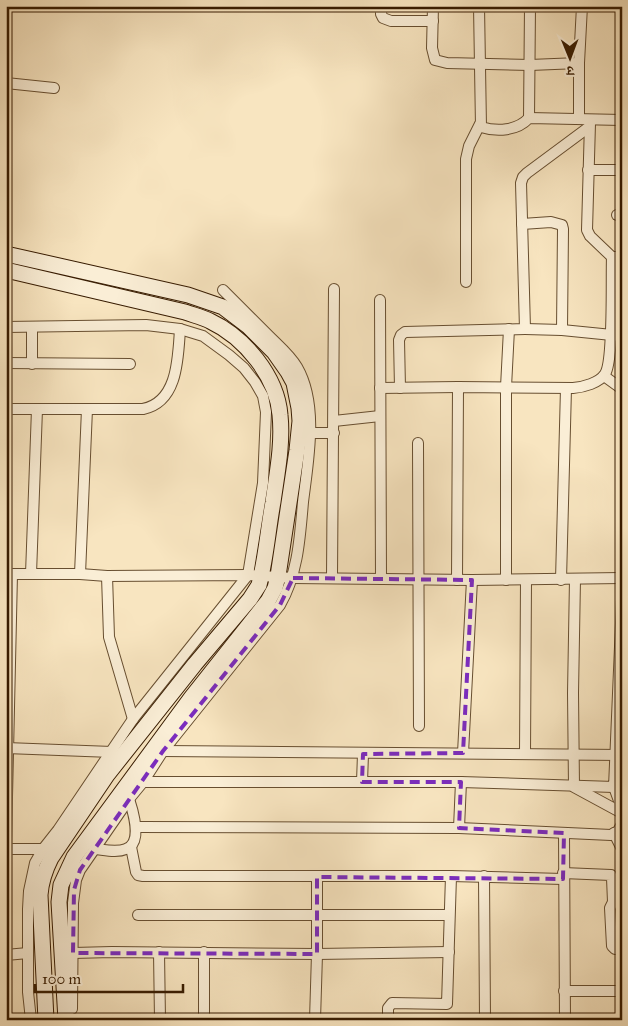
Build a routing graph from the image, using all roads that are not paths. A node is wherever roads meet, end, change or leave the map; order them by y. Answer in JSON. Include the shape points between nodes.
{"nodes":[{"id":1,"x":381,"y":6,"type":"edge"},
{"id":2,"x":433,"y":6,"type":"edge"},
{"id":3,"x":479,"y":6,"type":"edge"},
{"id":4,"x":530,"y":6,"type":"edge"},
{"id":5,"x":582,"y":6,"type":"edge"},
{"id":6,"x":433,"y":22,"type":"junction"},
{"id":7,"x":579,"y":63,"type":"junction"},
{"id":8,"x":479,"y":64,"type":"junction"},
{"id":9,"x":530,"y":65,"type":"junction"},
{"id":10,"x":6,"y":83,"type":"edge"},
{"id":11,"x":54,"y":88,"type":"dead end"},
{"id":12,"x":529,"y":118,"type":"junction"},
{"id":13,"x":579,"y":119,"type":"junction"},
{"id":14,"x":622,"y":120,"type":"edge"},
{"id":15,"x":590,"y":123,"type":"junction"},
{"id":16,"x":480,"y":124,"type":"junction"},
{"id":17,"x":588,"y":170,"type":"junction"},
{"id":18,"x":622,"y":170,"type":"edge"},
{"id":19,"x":522,"y":224,"type":"junction"},
{"id":20,"x":6,"y":254,"type":"edge"},
{"id":21,"x":617,"y":257,"type":"edge"},
{"id":22,"x":6,"y":270,"type":"edge"},
{"id":23,"x":466,"y":282,"type":"dead end"},
{"id":24,"x":334,"y":289,"type":"dead end"},
{"id":25,"x":223,"y":290,"type":"dead end"},
{"id":26,"x":380,"y":300,"type":"dead end"},
{"id":27,"x":6,"y":327,"type":"edge"},
{"id":28,"x":32,"y":327,"type":"junction"},
{"id":29,"x":509,"y":329,"type":"junction"},
{"id":30,"x":525,"y":329,"type":"junction"},
{"id":31,"x":180,"y":330,"type":"junction"},
{"id":32,"x":562,"y":330,"type":"junction"},
{"id":33,"x":611,"y":334,"type":"junction"},
{"id":34,"x":622,"y":336,"type":"edge"},
{"id":35,"x":6,"y":364,"type":"edge"},
{"id":36,"x":32,"y":364,"type":"junction"},
{"id":37,"x":130,"y":364,"type":"dead end"},
{"id":38,"x":604,"y":376,"type":"junction"},
{"id":39,"x":458,"y":387,"type":"junction"},
{"id":40,"x":506,"y":387,"type":"junction"},
{"id":41,"x":380,"y":388,"type":"junction"},
{"id":42,"x":400,"y":388,"type":"junction"},
{"id":43,"x":566,"y":388,"type":"junction"},
{"id":44,"x":622,"y":389,"type":"edge"},
{"id":45,"x":6,"y":409,"type":"edge"},
{"id":46,"x":37,"y":409,"type":"junction"},
{"id":47,"x":87,"y":409,"type":"junction"},
{"id":48,"x":380,"y":416,"type":"junction"},
{"id":49,"x":334,"y":420,"type":"junction"},
{"id":50,"x":310,"y":433,"type":"junction"},
{"id":51,"x":334,"y":433,"type":"junction"},
{"id":52,"x":418,"y":443,"type":"dead end"},
{"id":53,"x":9,"y":574,"type":"edge"},
{"id":54,"x":31,"y":574,"type":"junction"},
{"id":55,"x":80,"y":574,"type":"junction"},
{"id":56,"x":255,"y":575,"type":"junction"},
{"id":57,"x":106,"y":576,"type":"junction"},
{"id":58,"x":285,"y":577,"type":"junction"},
{"id":59,"x":332,"y":578,"type":"junction"},
{"id":60,"x":622,"y":578,"type":"edge"},
{"id":61,"x":381,"y":579,"type":"junction"},
{"id":62,"x":419,"y":579,"type":"junction"},
{"id":63,"x":575,"y":579,"type":"junction"},
{"id":64,"x":457,"y":580,"type":"junction"},
{"id":65,"x":472,"y":580,"type":"junction"},
{"id":66,"x":506,"y":580,"type":"junction"},
{"id":67,"x":526,"y":580,"type":"junction"},
{"id":68,"x":560,"y":580,"type":"junction"},
{"id":69,"x":622,"y":600,"type":"edge"},
{"id":70,"x":133,"y":719,"type":"junction"},
{"id":71,"x":418,"y":726,"type":"dead end"},
{"id":72,"x":7,"y":748,"type":"edge"},
{"id":73,"x":163,"y":751,"type":"junction"},
{"id":74,"x":112,"y":752,"type":"junction"},
{"id":75,"x":463,"y":753,"type":"junction"},
{"id":76,"x":363,"y":754,"type":"junction"},
{"id":77,"x":525,"y":754,"type":"junction"},
{"id":78,"x":574,"y":754,"type":"junction"},
{"id":79,"x":619,"y":755,"type":"edge"},
{"id":80,"x":143,"y":782,"type":"junction"},
{"id":81,"x":362,"y":782,"type":"junction"},
{"id":82,"x":461,"y":782,"type":"junction"},
{"id":83,"x":574,"y":787,"type":"junction"},
{"id":84,"x":614,"y":787,"type":"junction"},
{"id":85,"x":129,"y":799,"type":"junction"},
{"id":86,"x":622,"y":809,"type":"edge"},
{"id":87,"x":622,"y":824,"type":"edge"},
{"id":88,"x":136,"y":827,"type":"junction"},
{"id":89,"x":459,"y":828,"type":"junction"},
{"id":90,"x":564,"y":833,"type":"junction"},
{"id":91,"x":614,"y":833,"type":"junction"},
{"id":92,"x":6,"y":841,"type":"edge"},
{"id":93,"x":131,"y":847,"type":"junction"},
{"id":94,"x":6,"y":849,"type":"edge"},
{"id":95,"x":43,"y":849,"type":"junction"},
{"id":96,"x":95,"y":849,"type":"junction"},
{"id":97,"x":622,"y":849,"type":"edge"},
{"id":98,"x":451,"y":876,"type":"junction"},
{"id":99,"x":484,"y":876,"type":"junction"},
{"id":100,"x":563,"y":876,"type":"junction"},
{"id":101,"x":317,"y":877,"type":"junction"},
{"id":102,"x":618,"y":901,"type":"edge"},
{"id":103,"x":138,"y":914,"type":"dead end"},
{"id":104,"x":318,"y":915,"type":"junction"},
{"id":105,"x":449,"y":915,"type":"junction"},
{"id":106,"x":622,"y":949,"type":"edge"},
{"id":107,"x":159,"y":952,"type":"junction"},
{"id":108,"x":204,"y":952,"type":"junction"},
{"id":109,"x":448,"y":952,"type":"junction"},
{"id":110,"x":28,"y":953,"type":"junction"},
{"id":111,"x":72,"y":953,"type":"junction"},
{"id":112,"x":317,"y":954,"type":"junction"},
{"id":113,"x":6,"y":955,"type":"edge"},
{"id":114,"x":564,"y":991,"type":"junction"},
{"id":115,"x":622,"y":991,"type":"edge"},
{"id":116,"x":31,"y":1020,"type":"edge"},
{"id":117,"x":46,"y":1020,"type":"edge"},
{"id":118,"x":66,"y":1020,"type":"edge"},
{"id":119,"x":72,"y":1020,"type":"edge"},
{"id":120,"x":160,"y":1020,"type":"edge"},
{"id":121,"x":204,"y":1020,"type":"edge"},
{"id":122,"x":315,"y":1020,"type":"edge"},
{"id":123,"x":388,"y":1020,"type":"edge"},
{"id":124,"x":485,"y":1020,"type":"edge"},
{"id":125,"x":565,"y":1020,"type":"edge"}],
"edges":[{"from":1,"to":6,"type":"street","via":[[383,18],[391,21]]},
{"from":2,"to":6,"type":"street"},
{"from":3,"to":8,"type":"street"},
{"from":4,"to":9,"type":"street"},
{"from":5,"to":7,"type":"street"},
{"from":6,"to":8,"type":"street","via":[[435,60]]},
{"from":7,"to":9,"type":"street"},
{"from":7,"to":13,"type":"street"},
{"from":8,"to":9,"type":"street"},
{"from":8,"to":16,"type":"street"},
{"from":9,"to":12,"type":"street"},
{"from":10,"to":11,"type":"street"},
{"from":12,"to":13,"type":"street"},
{"from":12,"to":16,"type":"street","via":[[511,129],[484,128]]},
{"from":13,"to":15,"type":"street"},
{"from":14,"to":15,"type":"street"},
{"from":15,"to":17,"type":"street"},
{"from":15,"to":19,"type":"street","via":[[523,177],[520,188]]},
{"from":16,"to":23,"type":"street","via":[[466,159]]},
{"from":17,"to":18,"type":"street"},
{"from":17,"to":21,"type":"street","via":[[587,230]]},
{"from":19,"to":30,"type":"street"},
{"from":19,"to":32,"type":"street","via":[[551,222],[562,225]]},
{"from":20,"to":58,"type":"street","via":[[188,294],[223,307],[274,352],[288,372],[297,395],[300,421]]},
{"from":21,"to":33,"type":"street"},
{"from":22,"to":56,"type":"street","via":[[185,312],[211,322],[234,337],[262,364],[278,402],[281,442]]},
{"from":24,"to":49,"type":"street"},
{"from":25,"to":50,"type":"street","via":[[297,366],[306,393]]},
{"from":26,"to":41,"type":"street"},
{"from":27,"to":28,"type":"street"},
{"from":28,"to":31,"type":"street","via":[[146,325]]},
{"from":28,"to":36,"type":"street"},
{"from":29,"to":30,"type":"street"},
{"from":29,"to":40,"type":"street"},
{"from":29,"to":42,"type":"street","via":[[405,332],[399,340]]},
{"from":30,"to":32,"type":"street"},
{"from":31,"to":47,"type":"street","via":[[174,377],[156,405],[143,409]]},
{"from":31,"to":56,"type":"street","via":[[203,336],[229,355],[244,368],[263,396],[266,412],[263,483]]},
{"from":32,"to":33,"type":"street"},
{"from":33,"to":34,"type":"street"},
{"from":33,"to":38,"type":"street"},
{"from":35,"to":36,"type":"street"},
{"from":36,"to":37,"type":"street"},
{"from":38,"to":43,"type":"street","via":[[581,387]]},
{"from":38,"to":44,"type":"street"},
{"from":39,"to":40,"type":"street"},
{"from":39,"to":42,"type":"street"},
{"from":39,"to":64,"type":"street"},
{"from":40,"to":43,"type":"street"},
{"from":40,"to":66,"type":"street"},
{"from":41,"to":42,"type":"street"},
{"from":41,"to":48,"type":"street"},
{"from":43,"to":68,"type":"street"},
{"from":45,"to":46,"type":"street"},
{"from":46,"to":47,"type":"street"},
{"from":46,"to":54,"type":"street"},
{"from":47,"to":55,"type":"street"},
{"from":48,"to":49,"type":"street"},
{"from":48,"to":61,"type":"street"},
{"from":49,"to":51,"type":"street"},
{"from":50,"to":51,"type":"street"},
{"from":50,"to":58,"type":"street","via":[[299,538]]},
{"from":51,"to":59,"type":"street"},
{"from":52,"to":62,"type":"street"},
{"from":53,"to":54,"type":"street"},
{"from":53,"to":72,"type":"street"},
{"from":54,"to":55,"type":"street"},
{"from":55,"to":57,"type":"street"},
{"from":56,"to":57,"type":"street"},
{"from":56,"to":58,"type":"street"},
{"from":56,"to":70,"type":"street"},
{"from":56,"to":117,"type":"street","via":[[258,585],[250,599],[107,775],[48,864],[40,895]]},
{"from":57,"to":70,"type":"street","via":[[109,637]]},
{"from":58,"to":59,"type":"street"},
{"from":58,"to":73,"type":"street","via":[[287,593],[280,605]]},
{"from":58,"to":118,"type":"street","via":[[191,698],[66,872],[59,902]]},
{"from":59,"to":61,"type":"street"},
{"from":60,"to":63,"type":"street"},
{"from":61,"to":62,"type":"street"},
{"from":62,"to":64,"type":"street"},
{"from":62,"to":71,"type":"street"},
{"from":63,"to":68,"type":"street"},
{"from":63,"to":78,"type":"street"},
{"from":64,"to":65,"type":"street"},
{"from":65,"to":66,"type":"street"},
{"from":65,"to":75,"type":"street"},
{"from":66,"to":67,"type":"street"},
{"from":67,"to":68,"type":"street"},
{"from":67,"to":77,"type":"street"},
{"from":69,"to":79,"type":"street"},
{"from":70,"to":74,"type":"street"},
{"from":72,"to":74,"type":"street"},
{"from":72,"to":92,"type":"street"},
{"from":73,"to":76,"type":"street"},
{"from":73,"to":80,"type":"street"},
{"from":74,"to":95,"type":"street"},
{"from":75,"to":76,"type":"street"},
{"from":75,"to":77,"type":"street"},
{"from":76,"to":81,"type":"street"},
{"from":77,"to":78,"type":"street"},
{"from":78,"to":79,"type":"street"},
{"from":78,"to":83,"type":"street"},
{"from":79,"to":84,"type":"street"},
{"from":80,"to":81,"type":"street"},
{"from":80,"to":85,"type":"street"},
{"from":81,"to":82,"type":"street"},
{"from":82,"to":83,"type":"street"},
{"from":82,"to":89,"type":"street"},
{"from":83,"to":84,"type":"street"},
{"from":83,"to":86,"type":"street"},
{"from":84,"to":86,"type":"street"},
{"from":85,"to":88,"type":"street"},
{"from":85,"to":96,"type":"street"},
{"from":87,"to":91,"type":"street"},
{"from":88,"to":89,"type":"street"},
{"from":88,"to":93,"type":"street"},
{"from":89,"to":90,"type":"street"},
{"from":90,"to":91,"type":"street"},
{"from":90,"to":100,"type":"street"},
{"from":91,"to":97,"type":"street"},
{"from":93,"to":96,"type":"street","via":[[118,851]]},
{"from":93,"to":101,"type":"street","via":[[136,872],[143,876]]},
{"from":94,"to":95,"type":"street"},
{"from":95,"to":110,"type":"street","via":[[29,891]]},
{"from":96,"to":111,"type":"street","via":[[76,880]]},
{"from":98,"to":99,"type":"street"},
{"from":98,"to":101,"type":"street"},
{"from":98,"to":105,"type":"street"},
{"from":99,"to":100,"type":"street"},
{"from":99,"to":124,"type":"street"},
{"from":100,"to":102,"type":"street","via":[[611,875]]},
{"from":100,"to":114,"type":"street"},
{"from":101,"to":104,"type":"street"},
{"from":102,"to":106,"type":"street","via":[[610,908],[612,946]]},
{"from":103,"to":104,"type":"street"},
{"from":104,"to":105,"type":"street"},
{"from":104,"to":112,"type":"street"},
{"from":105,"to":109,"type":"street"},
{"from":107,"to":108,"type":"street"},
{"from":107,"to":111,"type":"street"},
{"from":107,"to":120,"type":"street"},
{"from":108,"to":112,"type":"street"},
{"from":108,"to":121,"type":"street"},
{"from":109,"to":112,"type":"street"},
{"from":109,"to":123,"type":"street","via":[[447,1004],[392,1003],[388,1008]]},
{"from":110,"to":113,"type":"street"},
{"from":110,"to":116,"type":"street"},
{"from":111,"to":119,"type":"street"},
{"from":112,"to":122,"type":"street"},
{"from":114,"to":115,"type":"street"},
{"from":114,"to":125,"type":"street"}]}
